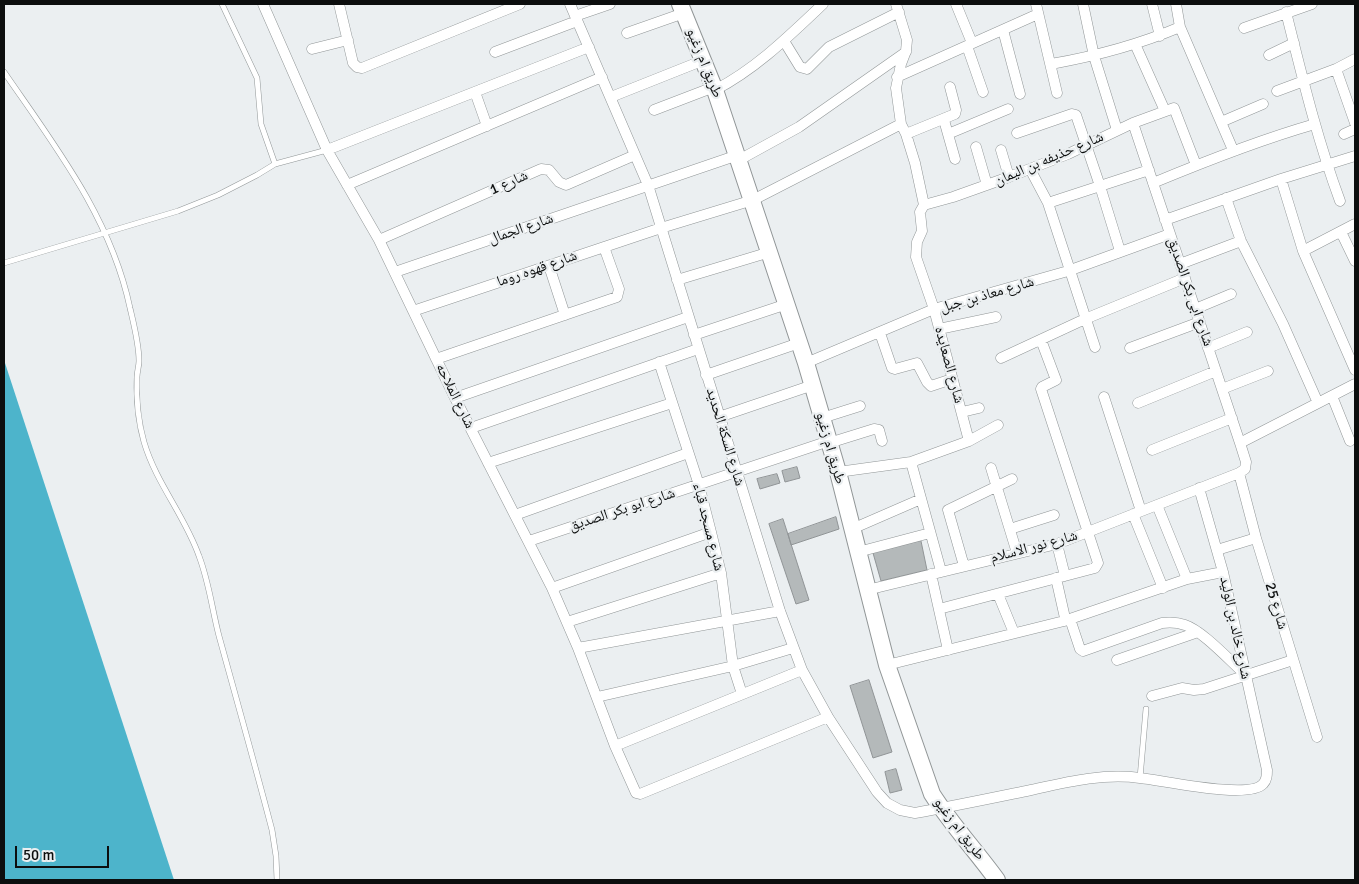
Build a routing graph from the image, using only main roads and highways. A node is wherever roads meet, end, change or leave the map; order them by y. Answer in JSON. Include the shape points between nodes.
{"nodes":[{"id":1,"x":682,"y":8,"type":"edge"},
{"id":2,"x":997,"y":880,"type":"edge"}],
"edges":[{"from":1,"to":2,"type":"main road","name":"طريق ام زغيو","via":[[715,88],[813,385],[886,665],[932,794]]}]}
